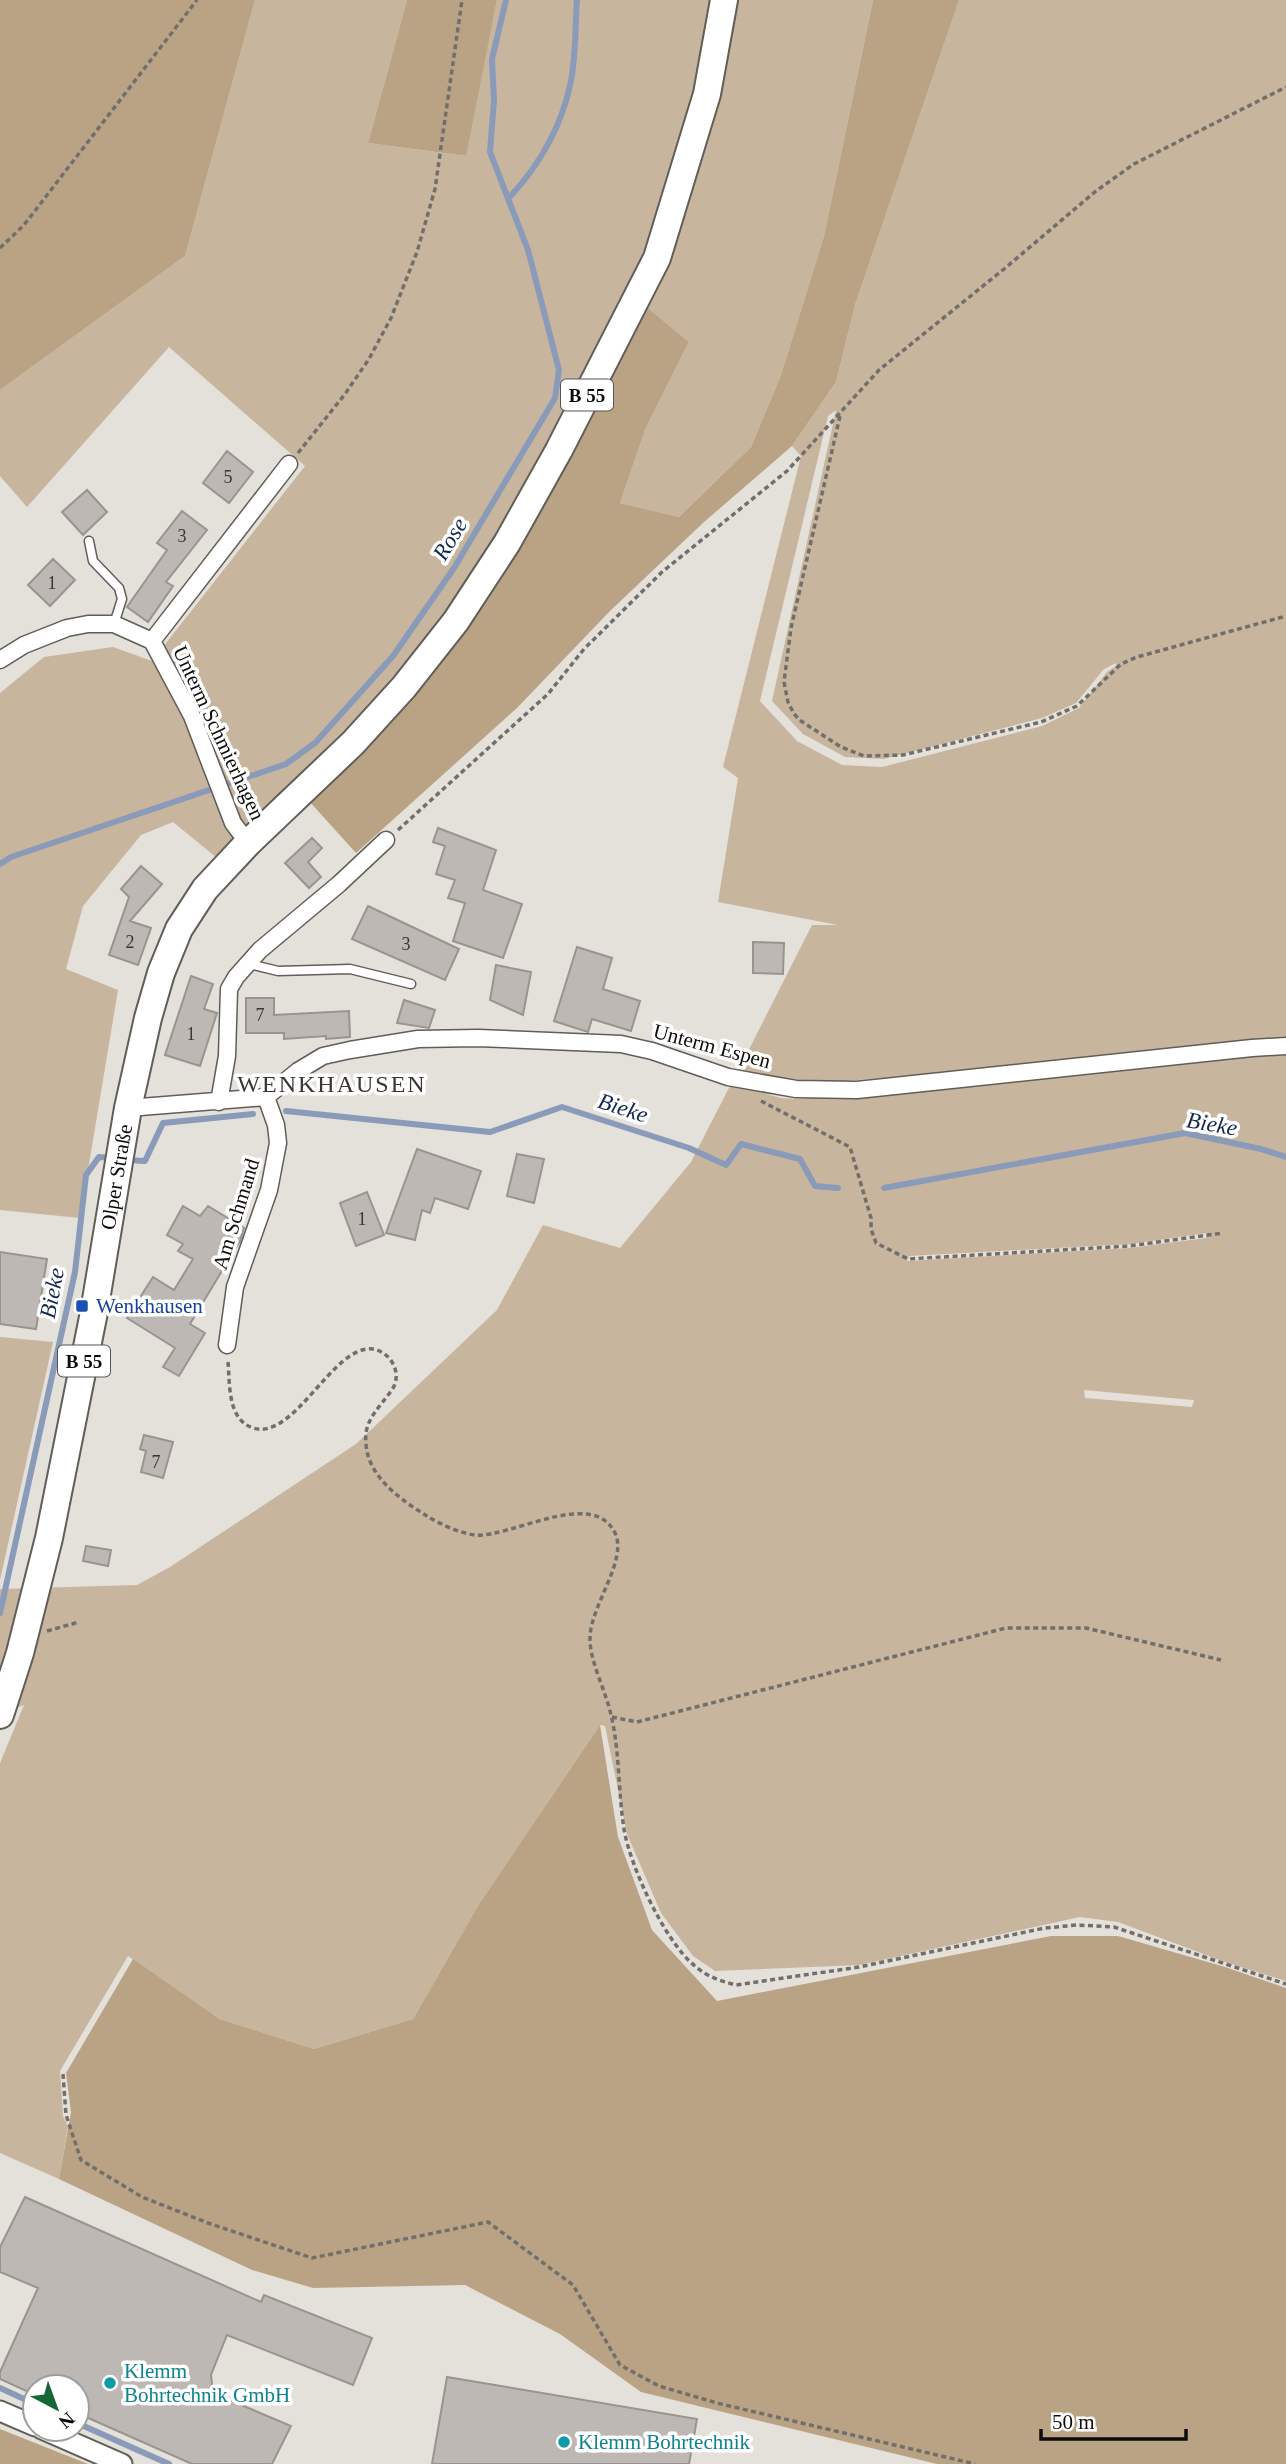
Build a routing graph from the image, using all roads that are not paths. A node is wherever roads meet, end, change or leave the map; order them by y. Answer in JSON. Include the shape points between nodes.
{"nodes":[{"id":1,"x":724,"y":0,"type":"edge"},
{"id":2,"x":289,"y":464,"type":"road end"},
{"id":3,"x":89,"y":541,"type":"dead end"},
{"id":4,"x":114,"y":624,"type":"junction"},
{"id":5,"x":152,"y":641,"type":"junction"},
{"id":6,"x":0,"y":660,"type":"edge"},
{"id":7,"x":386,"y":840,"type":"road end"},
{"id":8,"x":247,"y":843,"type":"junction"},
{"id":9,"x":246,"y":963,"type":"junction"},
{"id":10,"x":411,"y":984,"type":"dead end"},
{"id":11,"x":1286,"y":1046,"type":"edge"},
{"id":12,"x":266,"y":1097,"type":"junction"},
{"id":13,"x":219,"y":1102,"type":"junction"},
{"id":14,"x":128,"y":1108,"type":"junction"},
{"id":15,"x":227,"y":1345,"type":"road end"},
{"id":16,"x":0,"y":1715,"type":"edge"},
{"id":17,"x":0,"y":2411,"type":"edge"},
{"id":18,"x":21,"y":2420,"type":"edge"},
{"id":19,"x":74,"y":2443,"type":"edge"},
{"id":20,"x":121,"y":2464,"type":"edge"}],
"edges":[{"from":1,"to":8,"type":"main road","number":"B 55","via":[[707,94],[657,258],[540,485],[456,621],[404,687],[353,743]]},
{"from":2,"to":5,"type":"street","name":"Unterm Schmierhagen"},
{"from":3,"to":4,"type":"lane","via":[[93,561],[119,588],[122,599]]},
{"from":4,"to":5,"type":"street","name":"Unterm Schmierhagen"},
{"from":4,"to":6,"type":"street","name":"Unterm Schmierhagen","via":[[67,628]]},
{"from":5,"to":8,"type":"street","name":"Unterm Schmierhagen","via":[[205,745],[233,823]]},
{"from":7,"to":9,"type":"street"},
{"from":8,"to":14,"type":"main road","name":"Olper Straße","number":"B 55","via":[[205,889],[179,929],[151,1007]]},
{"from":9,"to":10,"type":"lane","via":[[278,971],[350,969]]},
{"from":9,"to":13,"type":"street","via":[[229,989],[227,1056]]},
{"from":11,"to":12,"type":"street","name":"Unterm Espen","via":[[857,1090],[796,1089],[728,1077],[621,1044],[418,1040],[323,1056]]},
{"from":12,"to":13,"type":"street"},
{"from":12,"to":15,"type":"street","name":"Am Schmand","via":[[276,1125],[276,1150],[269,1190],[235,1287]]},
{"from":13,"to":14,"type":"street"},
{"from":14,"to":16,"type":"main road","name":"Olper Straße","number":"B 55","via":[[49,1538]]},
{"from":17,"to":18,"type":"street"},
{"from":19,"to":20,"type":"street"}]}
